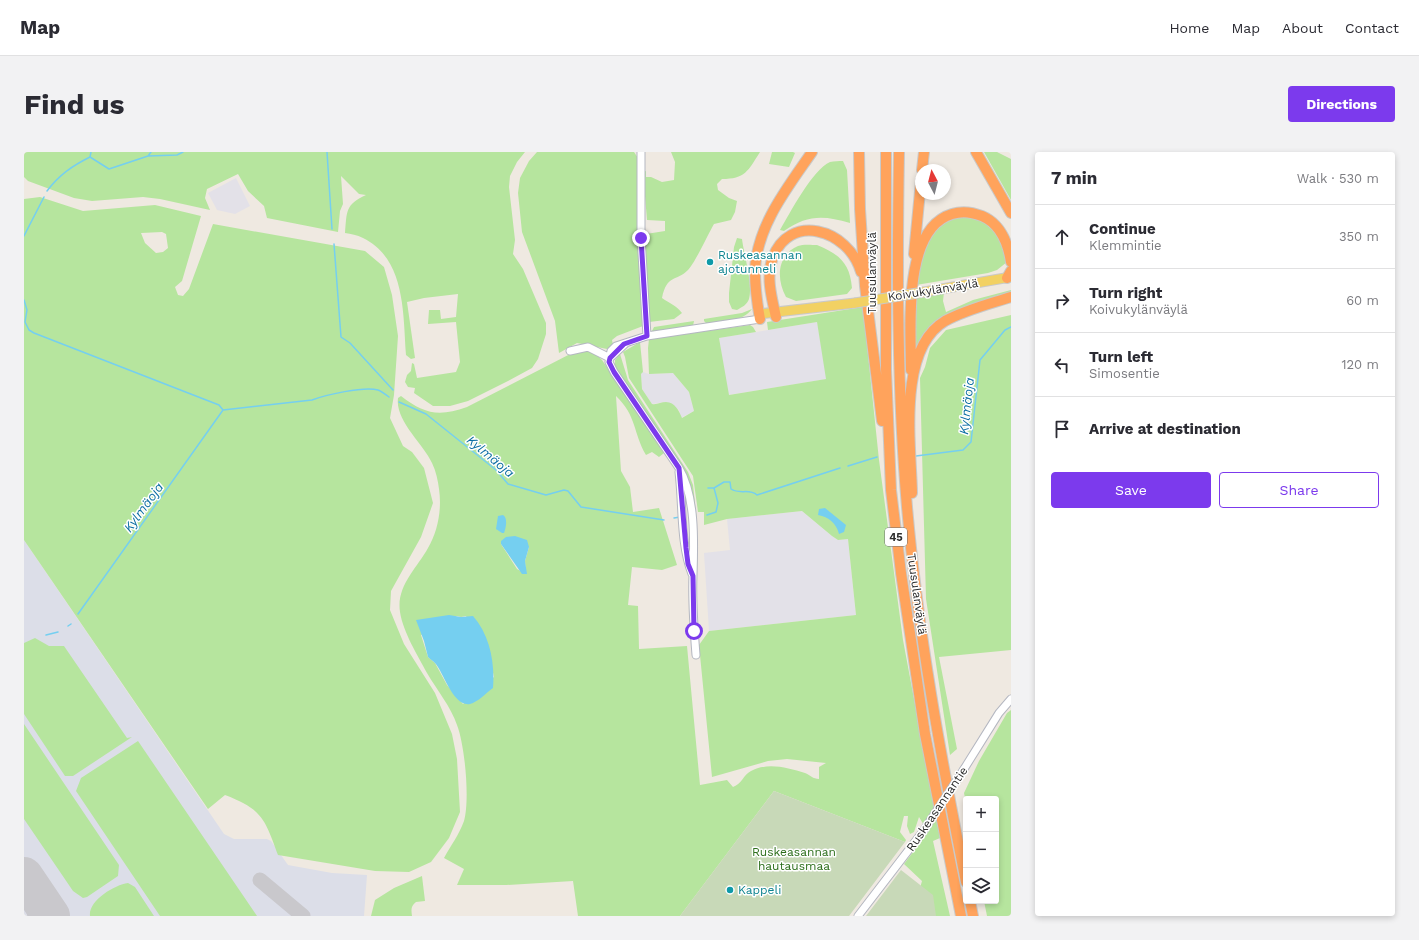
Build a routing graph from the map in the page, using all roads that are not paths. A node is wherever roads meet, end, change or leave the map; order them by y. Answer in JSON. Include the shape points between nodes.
{"nodes":[{"id":1,"x":640,"y":152,"type":"edge"},
{"id":2,"x":812,"y":152,"type":"edge"},
{"id":3,"x":859,"y":152,"type":"edge"},
{"id":4,"x":886,"y":152,"type":"edge"},
{"id":5,"x":899,"y":152,"type":"edge"},
{"id":6,"x":924,"y":152,"type":"edge"},
{"id":7,"x":976,"y":152,"type":"edge"},
{"id":8,"x":923,"y":164,"type":"edge"},
{"id":9,"x":919,"y":200,"type":"edge"},
{"id":10,"x":1011,"y":213,"type":"edge"},
{"id":11,"x":1011,"y":262,"type":"edge"},
{"id":12,"x":1010,"y":275,"type":"edge"},
{"id":13,"x":913,"y":276,"type":"junction"},
{"id":14,"x":865,"y":286,"type":"junction"},
{"id":15,"x":1011,"y":297,"type":"edge"},
{"id":16,"x":776,"y":315,"type":"junction"},
{"id":17,"x":759,"y":317,"type":"junction"},
{"id":18,"x":647,"y":336,"type":"junction"},
{"id":19,"x":570,"y":351,"type":"dead end"},
{"id":20,"x":610,"y":358,"type":"junction"},
{"id":21,"x":911,"y":388,"type":"junction"},
{"id":22,"x":891,"y":490,"type":"junction"},
{"id":23,"x":914,"y":570,"type":"junction"},
{"id":24,"x":696,"y":655,"type":"dead end"},
{"id":25,"x":1011,"y":699,"type":"edge"},
{"id":26,"x":963,"y":868,"type":"edge"},
{"id":27,"x":971,"y":904,"type":"edge"},
{"id":28,"x":858,"y":916,"type":"edge"},
{"id":29,"x":961,"y":916,"type":"edge"},
{"id":30,"x":973,"y":916,"type":"edge"}],
"edges":[{"from":1,"to":18,"type":"street","via":[[641,238]]},
{"from":2,"to":17,"type":"highway","via":[[777,205],[762,238],[755,270]]},
{"from":3,"to":14,"type":"highway"},
{"from":4,"to":22,"type":"highway","name":"Tuusulanväylä","number":"45","via":[[886,370]]},
{"from":5,"to":23,"type":"highway","name":"Tuusulanväylä","number":"45","via":[[898,369],[906,499]]},
{"from":6,"to":8,"type":"highway"},
{"from":7,"to":10,"type":"highway"},
{"from":9,"to":13,"type":"highway"},
{"from":11,"to":13,"type":"highway","via":[[1005,239],[995,224],[978,214],[956,212],[937,221],[930,229],[919,250]]},
{"from":12,"to":16,"type":"main road","name":"Koivukylänväylä","bridge":true,"via":[[924,292]]},
{"from":13,"to":21,"type":"highway"},
{"from":14,"to":16,"type":"highway","via":[[858,263],[847,246],[830,234],[801,232],[783,241],[772,260],[770,288]]},
{"from":14,"to":22,"type":"highway"},
{"from":15,"to":21,"type":"highway","via":[[958,315],[933,331],[920,353]]},
{"from":16,"to":17,"type":"main road","name":"Koivukylänväylä"},
{"from":17,"to":18,"type":"street","name":"Koivukylänväylä","via":[[747,317],[734,323]]},
{"from":18,"to":20,"type":"street","name":"Koivukylänväylä","via":[[616,346],[611,351]]},
{"from":19,"to":20,"type":"street","via":[[588,347]]},
{"from":20,"to":24,"type":"street","via":[[609,362],[614,372],[679,468],[688,564],[693,576]]},
{"from":21,"to":23,"type":"highway"},
{"from":22,"to":29,"type":"highway","name":"Tuusulanväylä","number":"45","via":[[924,727]]},
{"from":23,"to":26,"type":"highway","name":"Tuusulanväylä","number":"45","via":[[927,676]]},
{"from":25,"to":28,"type":"street","name":"Ruskeasannantie","bridge":true,"via":[[999,712],[924,830]]},
{"from":27,"to":30,"type":"highway"}]}
